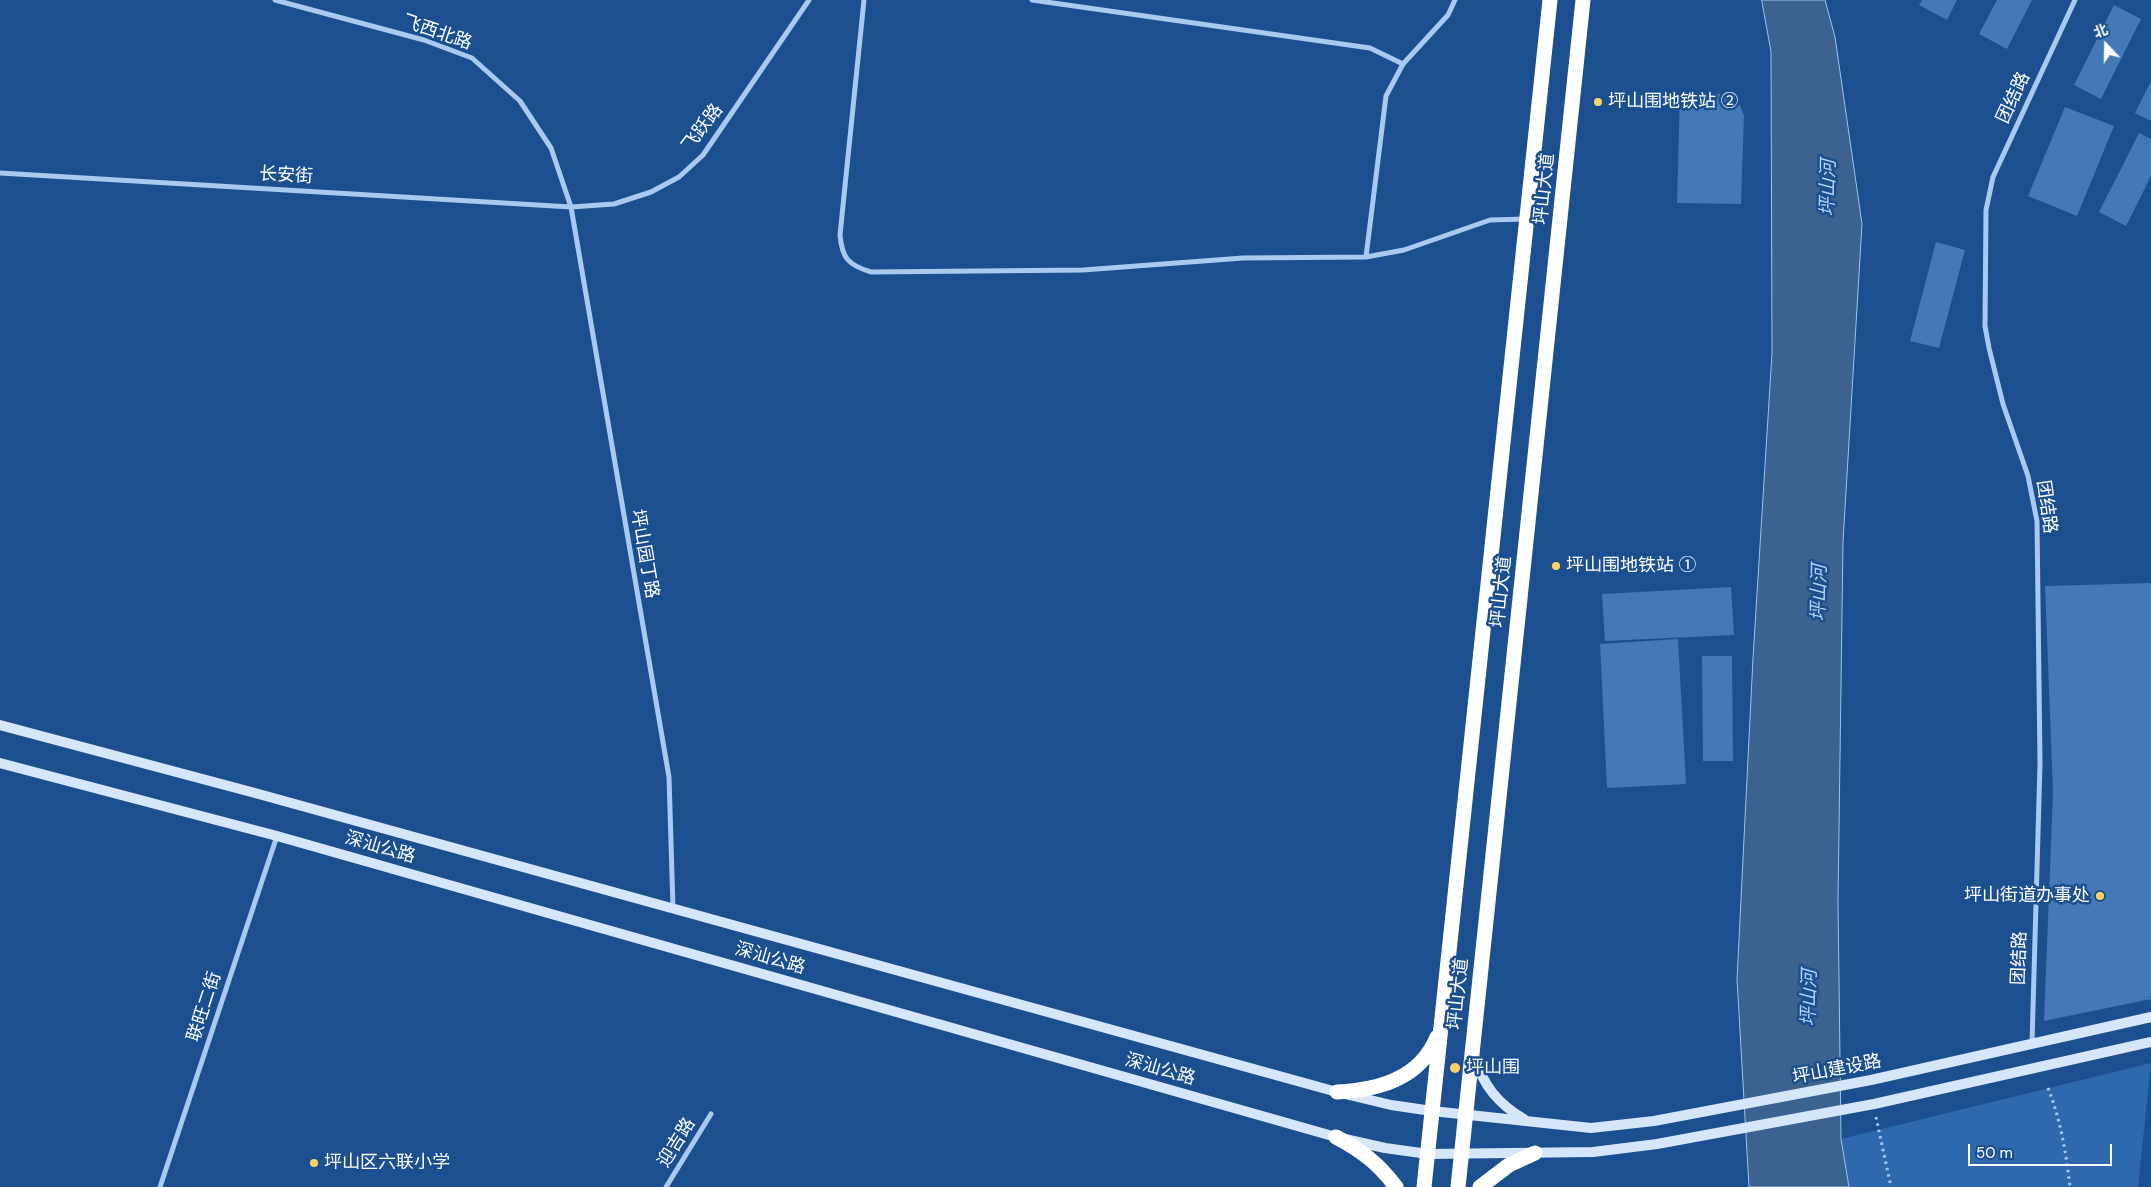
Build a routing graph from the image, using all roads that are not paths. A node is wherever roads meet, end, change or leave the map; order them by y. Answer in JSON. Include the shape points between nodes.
{"nodes":[{"id":1,"x":275,"y":0,"type":"edge"},
{"id":2,"x":810,"y":0,"type":"edge"},
{"id":3,"x":864,"y":0,"type":"edge"},
{"id":4,"x":1032,"y":0,"type":"edge"},
{"id":5,"x":1455,"y":0,"type":"edge"},
{"id":6,"x":1550,"y":0,"type":"edge"},
{"id":7,"x":1583,"y":0,"type":"edge"},
{"id":8,"x":2076,"y":0,"type":"edge"},
{"id":9,"x":1403,"y":64,"type":"junction"},
{"id":10,"x":0,"y":173,"type":"edge"},
{"id":11,"x":571,"y":207,"type":"junction"},
{"id":12,"x":1526,"y":219,"type":"junction"},
{"id":13,"x":1366,"y":257,"type":"junction"},
{"id":14,"x":0,"y":725,"type":"edge"},
{"id":15,"x":0,"y":763,"type":"edge"},
{"id":16,"x":277,"y":836,"type":"junction"},
{"id":17,"x":674,"y":909,"type":"junction"},
{"id":18,"x":2151,"y":1017,"type":"edge"},
{"id":19,"x":1442,"y":1018,"type":"junction"},
{"id":20,"x":2151,"y":1042,"type":"edge"},
{"id":21,"x":2032,"y":1043,"type":"junction"},
{"id":22,"x":1472,"y":1051,"type":"junction"},
{"id":23,"x":1337,"y":1092,"type":"junction"},
{"id":24,"x":1432,"y":1111,"type":"junction"},
{"id":25,"x":711,"y":1114,"type":"dead end"},
{"id":26,"x":1466,"y":1115,"type":"junction"},
{"id":27,"x":1527,"y":1121,"type":"junction"},
{"id":28,"x":1336,"y":1137,"type":"junction"},
{"id":29,"x":1462,"y":1153,"type":"junction"},
{"id":30,"x":1536,"y":1153,"type":"junction"},
{"id":31,"x":1428,"y":1154,"type":"junction"},
{"id":32,"x":160,"y":1187,"type":"edge"},
{"id":33,"x":666,"y":1187,"type":"edge"},
{"id":34,"x":1396,"y":1187,"type":"edge"},
{"id":35,"x":1424,"y":1187,"type":"edge"},
{"id":36,"x":1458,"y":1187,"type":"edge"},
{"id":37,"x":1480,"y":1187,"type":"edge"}],
"edges":[{"from":1,"to":11,"type":"street","name":"飞西北路","via":[[424,40],[472,58],[520,101],[551,148]]},
{"from":2,"to":11,"type":"street","name":"飞跃路","via":[[703,155],[679,177],[651,192],[614,204]]},
{"from":3,"to":13,"type":"street","via":[[840,235],[841,251],[853,266],[870,272],[1083,270],[1243,258]]},
{"from":4,"to":9,"type":"street","via":[[1370,48]]},
{"from":5,"to":9,"type":"street","via":[[1448,15]]},
{"from":6,"to":12,"type":"highway","name":"坪山大道"},
{"from":7,"to":22,"type":"highway","name":"坪山大道"},
{"from":8,"to":21,"type":"street","name":"团结路","via":[[1993,177],[1986,210],[1985,326],[2003,404],[2028,476],[2037,521],[2040,764]]},
{"from":9,"to":13,"type":"street","via":[[1386,96]]},
{"from":10,"to":11,"type":"street","name":"长安街"},
{"from":11,"to":17,"type":"street","name":"坪山园丁路","via":[[668,778]]},
{"from":12,"to":13,"type":"street","via":[[1490,220],[1404,250]]},
{"from":12,"to":19,"type":"highway","name":"坪山大道"},
{"from":14,"to":17,"type":"main road","name":"深汕公路"},
{"from":15,"to":16,"type":"main road","name":"深汕公路"},
{"from":16,"to":28,"type":"main road","name":"深汕公路"},
{"from":16,"to":32,"type":"street","name":"联旺二街"},
{"from":17,"to":23,"type":"main road","name":"深汕公路"},
{"from":18,"to":21,"type":"main road","name":"坪山建设路"},
{"from":19,"to":23,"type":"highway","via":[[1436,1039],[1411,1072],[1391,1084],[1366,1091]]},
{"from":19,"to":24,"type":"highway","name":"坪山大道"},
{"from":20,"to":30,"type":"main road","via":[[1874,1104],[1657,1144],[1593,1152]]},
{"from":21,"to":27,"type":"main road","name":"坪山建设路","via":[[1871,1080],[1654,1121],[1591,1128]]},
{"from":22,"to":26,"type":"highway","name":"坪山大道"},
{"from":22,"to":27,"type":"main road","via":[[1480,1075],[1493,1096]]},
{"from":23,"to":24,"type":"main road","name":"深汕公路"},
{"from":24,"to":26,"type":"main road","name":"深汕公路"},
{"from":24,"to":31,"type":"highway","name":"坪山大道"},
{"from":25,"to":33,"type":"street","name":"迎吉路"},
{"from":26,"to":27,"type":"main road","name":"深汕公路"},
{"from":26,"to":29,"type":"highway","name":"坪山大道"},
{"from":28,"to":31,"type":"main road","name":"深汕公路"},
{"from":28,"to":34,"type":"highway","via":[[1362,1151],[1383,1169]]},
{"from":29,"to":30,"type":"main road","name":"深汕公路"},
{"from":29,"to":31,"type":"main road","name":"深汕公路"},
{"from":29,"to":36,"type":"highway","name":"坪山大道"},
{"from":30,"to":37,"type":"highway","via":[[1509,1165]]},
{"from":31,"to":35,"type":"highway","name":"坪山大道"}]}
